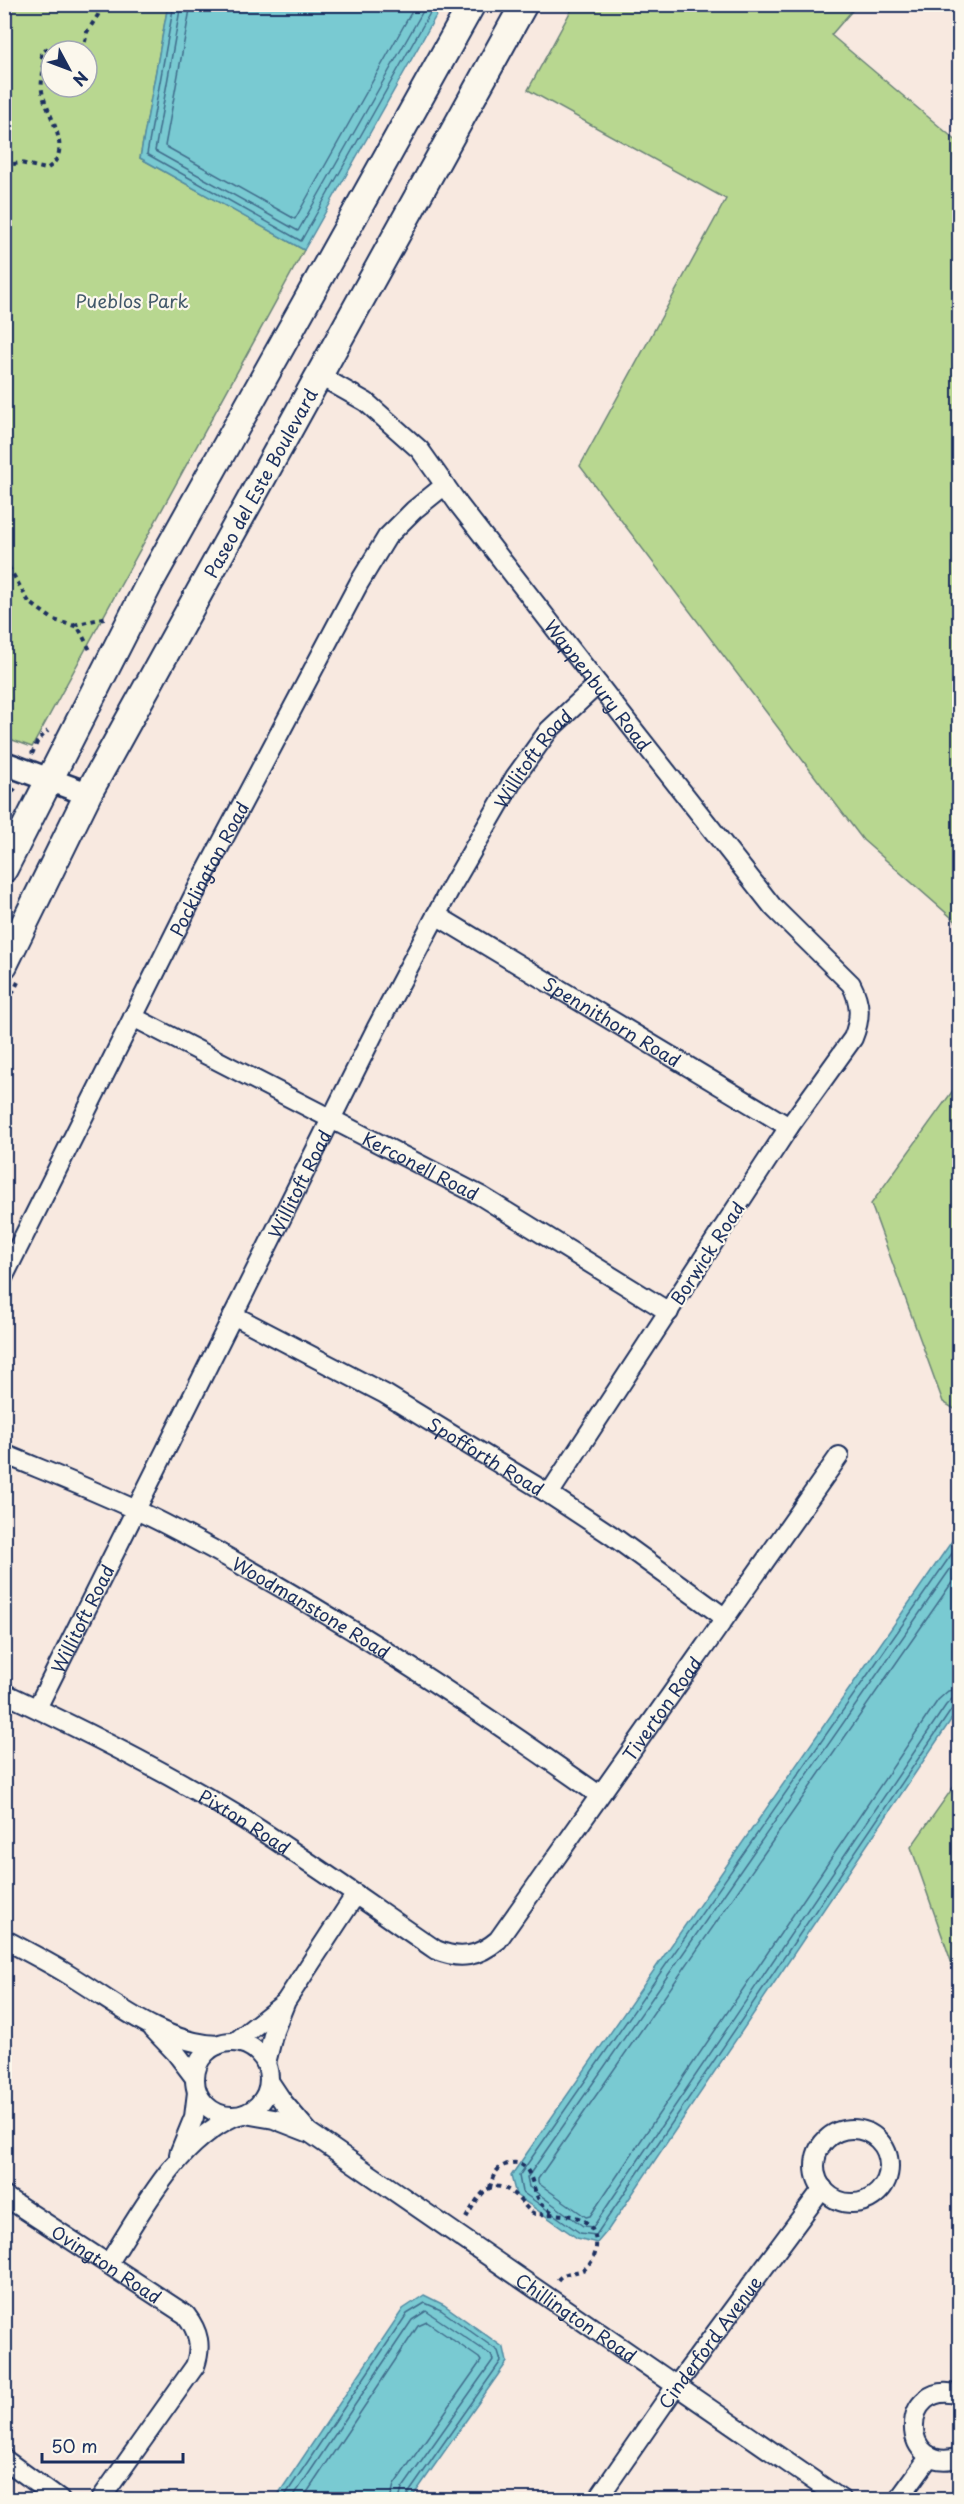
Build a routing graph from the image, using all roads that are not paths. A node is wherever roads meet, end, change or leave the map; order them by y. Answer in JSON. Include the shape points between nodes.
{"nodes":[{"id":1,"x":472,"y":4,"type":"edge"},
{"id":2,"x":524,"y":4,"type":"edge"},
{"id":3,"x":320,"y":376,"type":"junction"},
{"id":4,"x":445,"y":485,"type":"junction"},
{"id":5,"x":598,"y":684,"type":"junction"},
{"id":6,"x":4,"y":763,"type":"edge"},
{"id":7,"x":48,"y":781,"type":"junction"},
{"id":8,"x":87,"y":794,"type":"junction"},
{"id":9,"x":4,"y":869,"type":"edge"},
{"id":10,"x":436,"y":915,"type":"junction"},
{"id":11,"x":4,"y":965,"type":"edge"},
{"id":12,"x":860,"y":1011,"type":"joint"},
{"id":13,"x":133,"y":1017,"type":"junction"},
{"id":14,"x":331,"y":1120,"type":"junction"},
{"id":15,"x":789,"y":1127,"type":"junction"},
{"id":16,"x":4,"y":1276,"type":"edge"},
{"id":17,"x":669,"y":1312,"type":"junction"},
{"id":18,"x":233,"y":1315,"type":"junction"},
{"id":19,"x":4,"y":1454,"type":"edge"},
{"id":20,"x":839,"y":1455,"type":"dead end"},
{"id":21,"x":549,"y":1494,"type":"junction"},
{"id":22,"x":135,"y":1511,"type":"junction"},
{"id":23,"x":724,"y":1617,"type":"junction"},
{"id":24,"x":4,"y":1693,"type":"edge"},
{"id":25,"x":37,"y":1708,"type":"junction"},
{"id":26,"x":599,"y":1795,"type":"junction"},
{"id":27,"x":356,"y":1894,"type":"junction"},
{"id":28,"x":4,"y":1939,"type":"edge"},
{"id":29,"x":475,"y":1955,"type":"joint"},
{"id":30,"x":286,"y":2001,"type":"junction"},
{"id":31,"x":150,"y":2026,"type":"junction"},
{"id":32,"x":227,"y":2043,"type":"junction"},
{"id":33,"x":267,"y":2072,"type":"junction"},
{"id":34,"x":196,"y":2085,"type":"junction"},
{"id":35,"x":240,"y":2115,"type":"junction"},
{"id":36,"x":310,"y":2133,"type":"junction"},
{"id":37,"x":176,"y":2161,"type":"junction"},
{"id":38,"x":823,"y":2188,"type":"junction"},
{"id":39,"x":4,"y":2196,"type":"edge"},
{"id":40,"x":108,"y":2264,"type":"junction"},
{"id":41,"x":676,"y":2386,"type":"junction"},
{"id":42,"x":960,"y":2395,"type":"edge"},
{"id":43,"x":930,"y":2456,"type":"junction"},
{"id":44,"x":960,"y":2457,"type":"edge"},
{"id":45,"x":4,"y":2459,"type":"edge"},
{"id":46,"x":60,"y":2499,"type":"edge"},
{"id":47,"x":100,"y":2499,"type":"edge"},
{"id":48,"x":597,"y":2499,"type":"edge"},
{"id":49,"x":842,"y":2499,"type":"edge"},
{"id":50,"x":898,"y":2499,"type":"edge"}],
"edges":[{"from":1,"to":7,"type":"main road","via":[[149,584]]},
{"from":2,"to":3,"type":"main road","name":"Paseo del Este Boulevard"},
{"from":3,"to":4,"type":"street","name":"Wappenbury Road","via":[[366,402],[420,450]]},
{"from":3,"to":8,"type":"main road","name":"Paseo del Este Boulevard"},
{"from":4,"to":5,"type":"street","name":"Wappenbury Road"},
{"from":4,"to":13,"type":"street","name":"Pocklington Road","via":[[387,537],[359,583]]},
{"from":5,"to":10,"type":"street","name":"Willitoft Road","via":[[549,730],[515,777]]},
{"from":5,"to":12,"type":"street","name":"Wappenbury Road","via":[[772,907],[850,984]]},
{"from":6,"to":7,"type":"street"},
{"from":7,"to":8,"type":"street"},
{"from":7,"to":9,"type":"main road"},
{"from":8,"to":11,"type":"main road","name":"Paseo del Este Boulevard"},
{"from":10,"to":14,"type":"street","name":"Willitoft Road"},
{"from":10,"to":15,"type":"street","name":"Spennithorn Road"},
{"from":12,"to":15,"type":"street","name":"Borwick Road","via":[[853,1038]]},
{"from":13,"to":14,"type":"street","name":"Kerconell Road"},
{"from":13,"to":16,"type":"street","name":"Pocklington Road"},
{"from":14,"to":17,"type":"street","name":"Kerconell Road","via":[[481,1196]]},
{"from":14,"to":18,"type":"street","name":"Willitoft Road"},
{"from":15,"to":17,"type":"street","name":"Borwick Road"},
{"from":17,"to":21,"type":"street","name":"Borwick Road"},
{"from":18,"to":21,"type":"street","name":"Spofforth Road","via":[[385,1394]]},
{"from":18,"to":22,"type":"street","name":"Willitoft Road"},
{"from":19,"to":22,"type":"street","name":"Woodmanstone Road"},
{"from":20,"to":23,"type":"street","name":"Tiverton Road"},
{"from":21,"to":23,"type":"street","name":"Spofforth Road"},
{"from":22,"to":25,"type":"street","name":"Willitoft Road"},
{"from":22,"to":26,"type":"street","name":"Woodmanstone Road","via":[[277,1586],[449,1691]]},
{"from":23,"to":26,"type":"street","name":"Tiverton Road"},
{"from":24,"to":25,"type":"street","name":"Pixton Road"},
{"from":25,"to":27,"type":"street","name":"Pixton Road","via":[[233,1813]]},
{"from":26,"to":29,"type":"street","name":"Tiverton Road","via":[[498,1940]]},
{"from":27,"to":29,"type":"street","name":"Pixton Road","via":[[436,1950],[462,1957]]},
{"from":27,"to":30,"type":"street"},
{"from":28,"to":31,"type":"street"},
{"from":30,"to":32,"type":"street"},
{"from":30,"to":33,"type":"street","via":[[274,2031]]},
{"from":31,"to":32,"type":"street","via":[[197,2043]]},
{"from":31,"to":34,"type":"street","via":[[176,2053]]},
{"from":32,"to":33,"type":"street","via":[[253,2049]]},
{"from":32,"to":34,"type":"street","via":[[202,2058]]},
{"from":33,"to":35,"type":"street","via":[[262,2101]]},
{"from":33,"to":36,"type":"street","name":"Chillington Road","via":[[283,2102]]},
{"from":34,"to":35,"type":"street","via":[[204,2103],[215,2112]]},
{"from":34,"to":37,"type":"street","via":[[194,2117]]},
{"from":35,"to":36,"type":"street","name":"Chillington Road","via":[[274,2119]]},
{"from":35,"to":37,"type":"street","via":[[207,2133]]},
{"from":36,"to":41,"type":"street","name":"Chillington Road"},
{"from":37,"to":40,"type":"street"},
{"from":38,"to":38,"type":"street","via":[[842,2201],[866,2200],[876,2193],[884,2184],[889,2160],[878,2139],[856,2129],[828,2138],[815,2165]]},
{"from":38,"to":41,"type":"street","name":"Cinderford Avenue"},
{"from":39,"to":40,"type":"street","name":"Ovington Road"},
{"from":40,"to":47,"type":"street","name":"Ovington Road","via":[[186,2315],[195,2326],[199,2353],[195,2366]]},
{"from":41,"to":48,"type":"street","name":"Cinderford Avenue"},
{"from":41,"to":49,"type":"street","name":"Chillington Road"},
{"from":42,"to":43,"type":"street","via":[[939,2393],[928,2398],[914,2416],[915,2439]]},
{"from":43,"to":44,"type":"street","via":[[941,2460]]},
{"from":43,"to":50,"type":"street"},
{"from":45,"to":46,"type":"street"}]}
